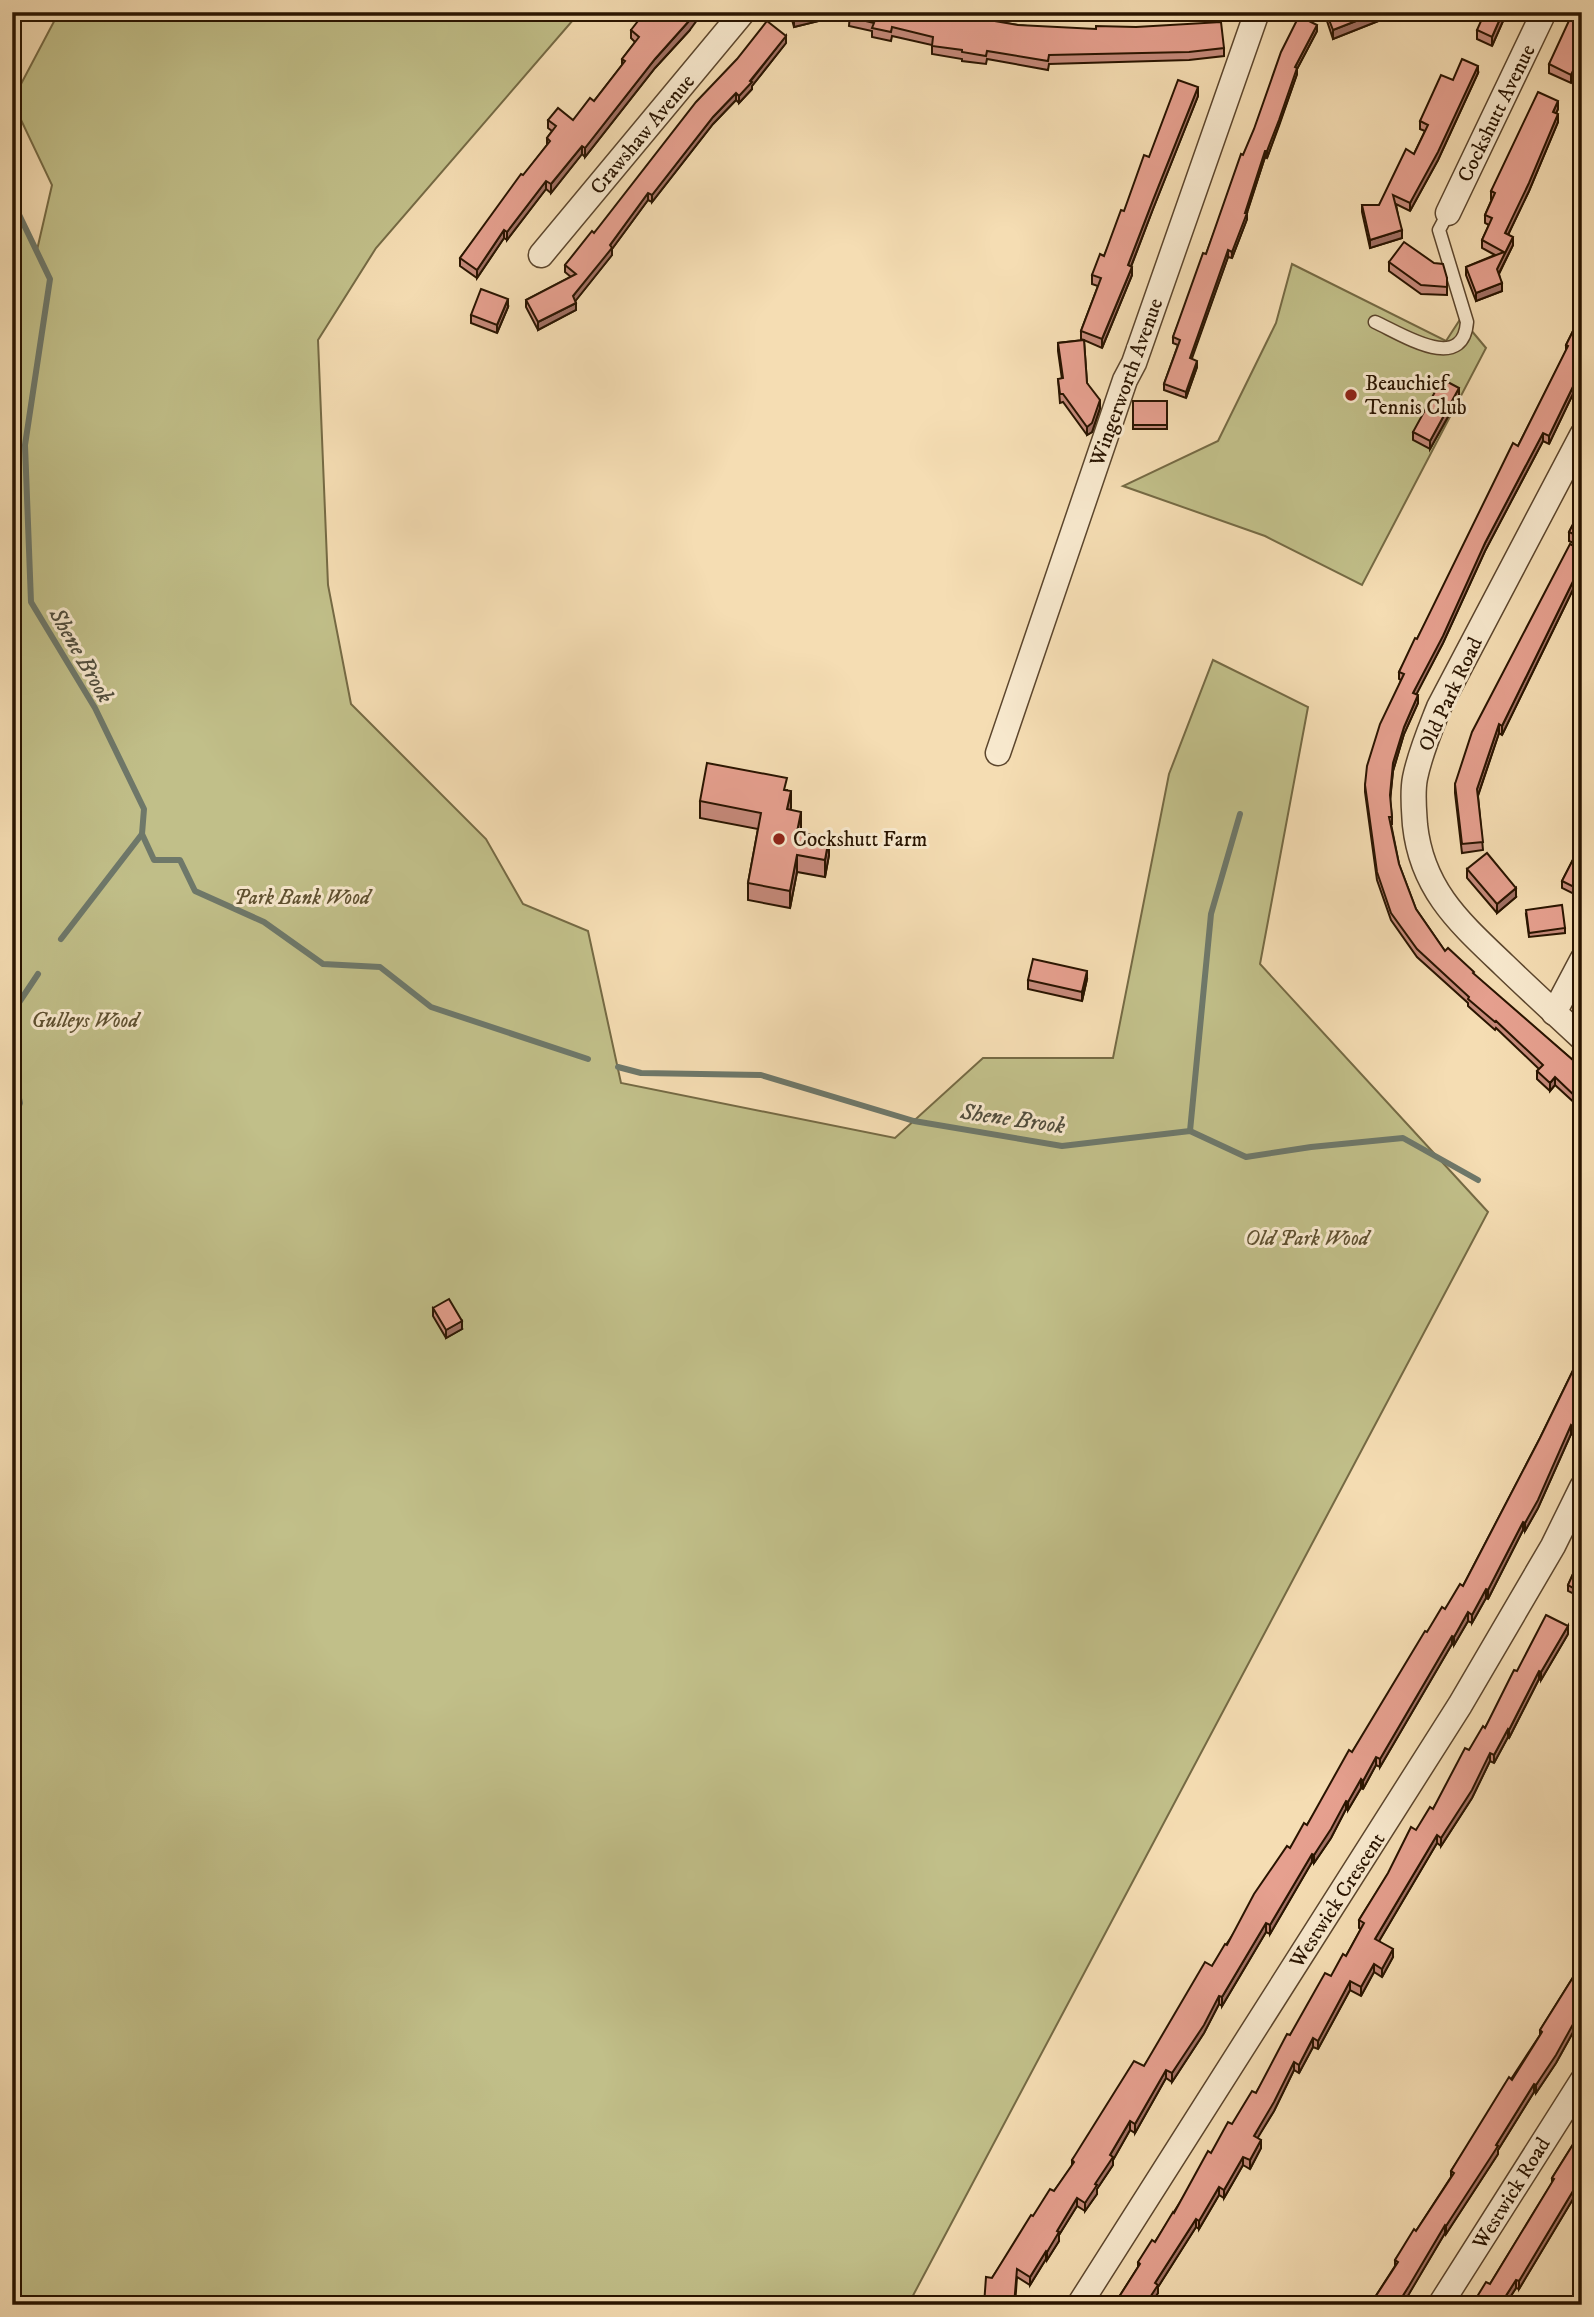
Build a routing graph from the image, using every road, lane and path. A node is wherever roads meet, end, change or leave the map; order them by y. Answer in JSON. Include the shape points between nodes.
{"nodes":[{"id":1,"x":743,"y":12,"type":"edge"},
{"id":2,"x":1257,"y":12,"type":"edge"},
{"id":3,"x":1544,"y":12,"type":"edge"},
{"id":4,"x":1448,"y":213,"type":"joint"},
{"id":5,"x":541,"y":256,"type":"dead end"},
{"id":6,"x":1375,"y":322,"type":"dead end"},
{"id":7,"x":1582,"y":435,"type":"edge"},
{"id":8,"x":998,"y":752,"type":"dead end"},
{"id":9,"x":1582,"y":960,"type":"edge"},
{"id":10,"x":1554,"y":1013,"type":"junction"},
{"id":11,"x":1582,"y":1038,"type":"edge"},
{"id":12,"x":1582,"y":1488,"type":"edge"},
{"id":13,"x":1582,"y":2081,"type":"edge"},
{"id":14,"x":1079,"y":2305,"type":"edge"},
{"id":15,"x":1440,"y":2305,"type":"edge"}],
"edges":[{"from":1,"to":5,"type":"street","name":"Crawshaw Avenue"},
{"from":2,"to":8,"type":"street","name":"Wingerworth Avenue"},
{"from":3,"to":4,"type":"street","name":"Cockshutt Avenue"},
{"from":4,"to":6,"type":"lane","via":[[1439,230],[1467,323],[1466,334],[1458,345],[1444,350]]},
{"from":7,"to":10,"type":"street","name":"Old Park Road","via":[[1439,707],[1415,780],[1417,844],[1439,896],[1458,921]]},
{"from":9,"to":10,"type":"street"},
{"from":10,"to":11,"type":"street","name":"Old Park Road"},
{"from":12,"to":14,"type":"street","name":"Westwick Crescent","via":[[1460,1705]]},
{"from":13,"to":15,"type":"street","name":"Westwick Road"}]}
